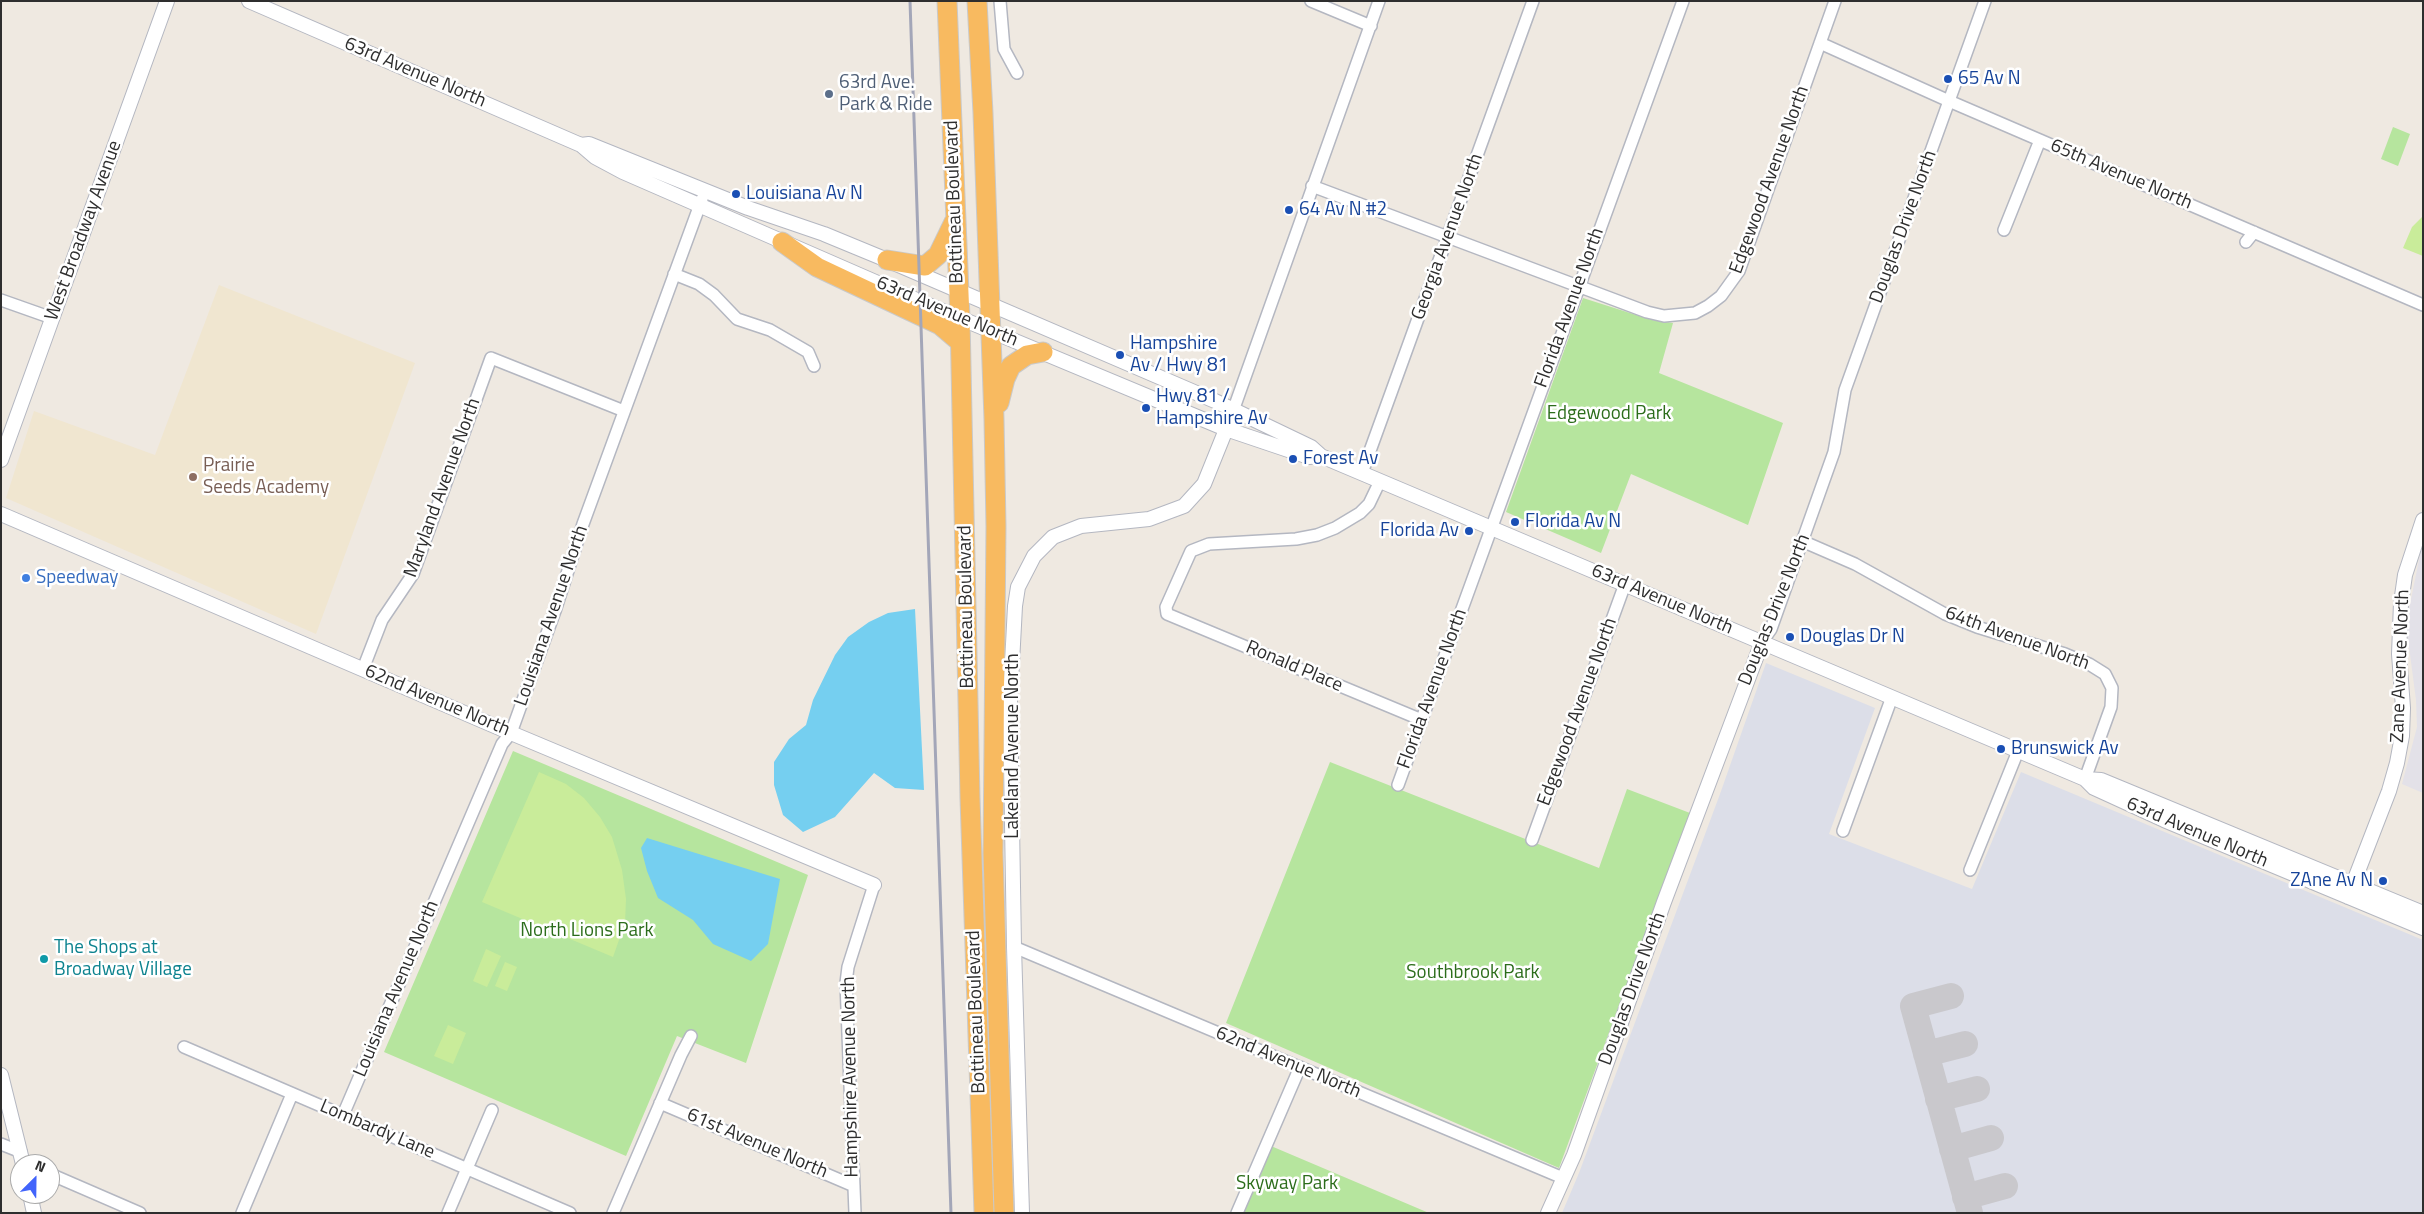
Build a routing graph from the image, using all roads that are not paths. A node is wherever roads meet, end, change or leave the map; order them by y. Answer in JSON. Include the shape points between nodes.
{"nodes":[{"id":1,"x":167,"y":1,"type":"edge"},
{"id":2,"x":249,"y":1,"type":"edge"},
{"id":3,"x":947,"y":1,"type":"edge"},
{"id":4,"x":977,"y":1,"type":"edge"},
{"id":5,"x":1000,"y":1,"type":"edge"},
{"id":6,"x":1311,"y":1,"type":"edge"},
{"id":7,"x":1379,"y":1,"type":"edge"},
{"id":8,"x":1533,"y":1,"type":"edge"},
{"id":9,"x":1682,"y":1,"type":"edge"},
{"id":10,"x":1835,"y":1,"type":"edge"},
{"id":11,"x":1985,"y":1,"type":"edge"},
{"id":12,"x":1370,"y":26,"type":"junction"},
{"id":13,"x":1820,"y":43,"type":"junction"},
{"id":14,"x":1018,"y":73,"type":"dead end"},
{"id":15,"x":1949,"y":101,"type":"junction"},
{"id":16,"x":2040,"y":140,"type":"junction"},
{"id":17,"x":581,"y":145,"type":"junction"},
{"id":18,"x":1312,"y":186,"type":"junction"},
{"id":19,"x":705,"y":191,"type":"junction"},
{"id":20,"x":700,"y":205,"type":"junction"},
{"id":21,"x":956,"y":218,"type":"junction"},
{"id":22,"x":2004,"y":230,"type":"dead end"},
{"id":23,"x":2254,"y":232,"type":"junction"},
{"id":24,"x":1448,"y":237,"type":"junction"},
{"id":25,"x":782,"y":242,"type":"junction"},
{"id":26,"x":2246,"y":242,"type":"dead end"},
{"id":27,"x":887,"y":260,"type":"junction"},
{"id":28,"x":674,"y":274,"type":"junction"},
{"id":29,"x":1578,"y":286,"type":"junction"},
{"id":30,"x":959,"y":290,"type":"junction"},
{"id":31,"x":1,"y":300,"type":"edge"},
{"id":32,"x":989,"y":304,"type":"junction"},
{"id":33,"x":2423,"y":304,"type":"edge"},
{"id":34,"x":52,"y":318,"type":"junction"},
{"id":35,"x":960,"y":318,"type":"junction"},
{"id":36,"x":989,"y":330,"type":"junction"},
{"id":37,"x":960,"y":342,"type":"junction"},
{"id":38,"x":1043,"y":352,"type":"junction"},
{"id":39,"x":814,"y":366,"type":"dead end"},
{"id":40,"x":624,"y":411,"type":"junction"},
{"id":41,"x":1233,"y":411,"type":"junction"},
{"id":42,"x":994,"y":419,"type":"junction"},
{"id":43,"x":1226,"y":429,"type":"junction"},
{"id":44,"x":1321,"y":456,"type":"junction"},
{"id":45,"x":1,"y":460,"type":"edge"},
{"id":46,"x":1362,"y":473,"type":"junction"},
{"id":47,"x":1380,"y":481,"type":"junction"},
{"id":48,"x":1,"y":514,"type":"edge"},
{"id":49,"x":2423,"y":520,"type":"edge"},
{"id":50,"x":1491,"y":528,"type":"junction"},
{"id":51,"x":1802,"y":541,"type":"junction"},
{"id":52,"x":1624,"y":584,"type":"junction"},
{"id":53,"x":1762,"y":642,"type":"junction"},
{"id":54,"x":362,"y":669,"type":"junction"},
{"id":55,"x":1892,"y":697,"type":"junction"},
{"id":56,"x":1422,"y":720,"type":"junction"},
{"id":57,"x":511,"y":733,"type":"junction"},
{"id":58,"x":2018,"y":751,"type":"junction"},
{"id":59,"x":2086,"y":779,"type":"junction"},
{"id":60,"x":1398,"y":785,"type":"dead end"},
{"id":61,"x":1843,"y":831,"type":"dead end"},
{"id":62,"x":1532,"y":840,"type":"dead end"},
{"id":63,"x":1970,"y":870,"type":"dead end"},
{"id":64,"x":874,"y":885,"type":"joint"},
{"id":65,"x":2350,"y":891,"type":"junction"},
{"id":66,"x":2423,"y":913,"type":"edge"},
{"id":67,"x":2423,"y":928,"type":"edge"},
{"id":68,"x":1014,"y":947,"type":"junction"},
{"id":69,"x":691,"y":1036,"type":"dead end"},
{"id":70,"x":184,"y":1047,"type":"dead end"},
{"id":71,"x":1300,"y":1067,"type":"junction"},
{"id":72,"x":1,"y":1075,"type":"edge"},
{"id":73,"x":292,"y":1094,"type":"junction"},
{"id":74,"x":660,"y":1103,"type":"junction"},
{"id":75,"x":492,"y":1110,"type":"dead end"},
{"id":76,"x":343,"y":1115,"type":"junction"},
{"id":77,"x":1,"y":1144,"type":"edge"},
{"id":78,"x":14,"y":1154,"type":"edge"},
{"id":79,"x":21,"y":1154,"type":"edge"},
{"id":80,"x":466,"y":1168,"type":"junction"},
{"id":81,"x":60,"y":1178,"type":"edge"},
{"id":82,"x":1563,"y":1178,"type":"junction"},
{"id":83,"x":854,"y":1186,"type":"junction"},
{"id":84,"x":140,"y":1213,"type":"edge"},
{"id":85,"x":242,"y":1213,"type":"edge"},
{"id":86,"x":448,"y":1213,"type":"edge"},
{"id":87,"x":570,"y":1213,"type":"edge"},
{"id":88,"x":613,"y":1213,"type":"edge"},
{"id":89,"x":855,"y":1213,"type":"edge"},
{"id":90,"x":984,"y":1213,"type":"edge"},
{"id":91,"x":1004,"y":1213,"type":"edge"},
{"id":92,"x":1022,"y":1213,"type":"edge"},
{"id":93,"x":1237,"y":1213,"type":"edge"},
{"id":94,"x":1548,"y":1213,"type":"edge"}],
"edges":[{"from":1,"to":34,"type":"street","name":"West Broadway Avenue"},
{"from":2,"to":17,"type":"street","name":"63rd Avenue North"},
{"from":3,"to":21,"type":"highway","name":"Bottineau Boulevard"},
{"from":4,"to":32,"type":"highway","name":"Bottineau Boulevard","via":[[984,113]]},
{"from":5,"to":14,"type":"street","via":[[1004,49]]},
{"from":6,"to":12,"type":"street"},
{"from":7,"to":12,"type":"street"},
{"from":8,"to":24,"type":"street","name":"Georgia Avenue North"},
{"from":9,"to":29,"type":"street","name":"Florida Avenue North"},
{"from":10,"to":13,"type":"street","name":"Edgewood Avenue North"},
{"from":11,"to":15,"type":"street","name":"Douglas Drive North"},
{"from":12,"to":18,"type":"street"},
{"from":13,"to":15,"type":"street","name":"65th Avenue North"},
{"from":13,"to":29,"type":"street","name":"Edgewood Avenue North","via":[[1739,270],[1721,296],[1695,313],[1664,316]]},
{"from":15,"to":16,"type":"street","name":"65th Avenue North"},
{"from":15,"to":51,"type":"street","name":"Douglas Drive North","via":[[1845,390],[1834,452]]},
{"from":16,"to":22,"type":"street"},
{"from":16,"to":23,"type":"street","name":"65th Avenue North"},
{"from":17,"to":19,"type":"street","name":"63rd Avenue North","via":[[590,144]]},
{"from":17,"to":20,"type":"street","name":"63rd Avenue North","via":[[595,158]]},
{"from":18,"to":24,"type":"street"},
{"from":18,"to":41,"type":"street"},
{"from":19,"to":20,"type":"street","name":"Louisiana Avenue North"},
{"from":19,"to":27,"type":"street","name":"63rd Avenue North"},
{"from":20,"to":25,"type":"street","name":"63rd Avenue North"},
{"from":20,"to":28,"type":"street","name":"Louisiana Avenue North"},
{"from":21,"to":27,"type":"highway","via":[[938,255],[925,266]]},
{"from":21,"to":30,"type":"highway","name":"Bottineau Boulevard"},
{"from":23,"to":26,"type":"street"},
{"from":23,"to":33,"type":"street","name":"65th Avenue North"},
{"from":24,"to":29,"type":"street"},
{"from":24,"to":46,"type":"street","name":"Georgia Avenue North"},
{"from":25,"to":35,"type":"street","name":"63rd Avenue North"},
{"from":25,"to":37,"type":"highway","via":[[818,267],[940,325]]},
{"from":27,"to":30,"type":"street","name":"63rd Avenue North"},
{"from":28,"to":39,"type":"street","via":[[699,284],[737,319],[770,330],[808,352]]},
{"from":28,"to":40,"type":"street","name":"Louisiana Avenue North"},
{"from":29,"to":50,"type":"street","name":"Florida Avenue North"},
{"from":30,"to":32,"type":"street","name":"63rd Avenue North"},
{"from":30,"to":35,"type":"highway","name":"Bottineau Boulevard"},
{"from":31,"to":34,"type":"street"},
{"from":32,"to":36,"type":"highway","name":"Bottineau Boulevard"},
{"from":32,"to":41,"type":"street","name":"63rd Avenue North"},
{"from":34,"to":45,"type":"street","name":"West Broadway Avenue"},
{"from":35,"to":36,"type":"street","name":"63rd Avenue North"},
{"from":35,"to":37,"type":"highway","name":"Bottineau Boulevard"},
{"from":36,"to":38,"type":"street","name":"63rd Avenue North"},
{"from":36,"to":42,"type":"highway","name":"Bottineau Boulevard"},
{"from":37,"to":90,"type":"highway","name":"Bottineau Boulevard","via":[[970,798]]},
{"from":38,"to":42,"type":"highway","via":[[1027,354],[1011,366]]},
{"from":38,"to":43,"type":"street","name":"63rd Avenue North"},
{"from":40,"to":54,"type":"street","name":"Maryland Avenue North","via":[[491,358],[413,574],[382,620]]},
{"from":40,"to":57,"type":"street","name":"Louisiana Avenue North"},
{"from":41,"to":43,"type":"street","name":"Lakeland Avenue North"},
{"from":41,"to":44,"type":"street","name":"63rd Avenue North","via":[[1312,447]]},
{"from":42,"to":91,"type":"highway","name":"Bottineau Boulevard","via":[[993,853]]},
{"from":43,"to":44,"type":"street","name":"63rd Avenue North","via":[[1309,457]]},
{"from":43,"to":68,"type":"street","name":"Lakeland Avenue North","via":[[1204,484],[1184,506],[1149,519],[1098,523],[1069,530],[1042,546],[1021,578],[1015,606],[1010,701]]},
{"from":44,"to":46,"type":"street","name":"63rd Avenue North"},
{"from":46,"to":47,"type":"street","name":"63rd Avenue North"},
{"from":47,"to":50,"type":"street","name":"63rd Avenue North"},
{"from":47,"to":56,"type":"street","name":"Ronald Place","via":[[1369,504],[1360,513],[1317,535],[1209,544],[1190,551],[1166,607],[1167,614]]},
{"from":48,"to":54,"type":"street","name":"62nd Avenue North"},
{"from":49,"to":65,"type":"street","name":"Zane Avenue North","via":[[2405,575],[2400,603],[2403,708],[2398,754],[2389,791]]},
{"from":50,"to":52,"type":"street","name":"63rd Avenue North"},
{"from":50,"to":56,"type":"street","name":"Florida Avenue North"},
{"from":51,"to":53,"type":"street","name":"Douglas Drive North","via":[[1771,629]]},
{"from":51,"to":59,"type":"street","name":"64th Avenue North","via":[[1855,564],[1945,614],[2065,654],[2105,674],[2110,681],[2112,701]]},
{"from":52,"to":53,"type":"street","name":"63rd Avenue North"},
{"from":52,"to":62,"type":"street","name":"Edgewood Avenue North"},
{"from":53,"to":55,"type":"street","name":"63rd Avenue North"},
{"from":53,"to":82,"type":"street","name":"Douglas Drive North"},
{"from":54,"to":57,"type":"street","name":"62nd Avenue North"},
{"from":55,"to":58,"type":"street","name":"63rd Avenue North"},
{"from":55,"to":61,"type":"street"},
{"from":56,"to":60,"type":"street","name":"Florida Avenue North"},
{"from":57,"to":64,"type":"street","name":"62nd Avenue North"},
{"from":57,"to":76,"type":"street","name":"Louisiana Avenue North","via":[[502,744]]},
{"from":58,"to":59,"type":"street","name":"63rd Avenue North"},
{"from":58,"to":63,"type":"street"},
{"from":59,"to":65,"type":"street","name":"63rd Avenue North","via":[[2094,788],[2164,820]]},
{"from":64,"to":83,"type":"street","name":"Hampshire Avenue North","via":[[846,983]]},
{"from":65,"to":66,"type":"street","name":"63rd Avenue North"},
{"from":65,"to":67,"type":"street","name":"63rd Avenue North"},
{"from":68,"to":71,"type":"street","name":"62nd Avenue North"},
{"from":68,"to":92,"type":"street","name":"Lakeland Avenue North"},
{"from":69,"to":74,"type":"street"},
{"from":70,"to":73,"type":"street","name":"Lombardy Lane"},
{"from":71,"to":82,"type":"street","name":"62nd Avenue North"},
{"from":71,"to":93,"type":"street"},
{"from":72,"to":79,"type":"street"},
{"from":73,"to":76,"type":"street","name":"Lombardy Lane"},
{"from":73,"to":85,"type":"street"},
{"from":74,"to":83,"type":"street","name":"61st Avenue North"},
{"from":74,"to":88,"type":"street"},
{"from":75,"to":80,"type":"street"},
{"from":76,"to":80,"type":"street","name":"Lombardy Lane"},
{"from":77,"to":78,"type":"street"},
{"from":80,"to":86,"type":"street"},
{"from":80,"to":87,"type":"street","name":"Lombardy Lane"},
{"from":81,"to":84,"type":"street"},
{"from":82,"to":94,"type":"street","name":"Douglas Drive North"},
{"from":83,"to":89,"type":"street","name":"Hampshire Avenue North"}]}
